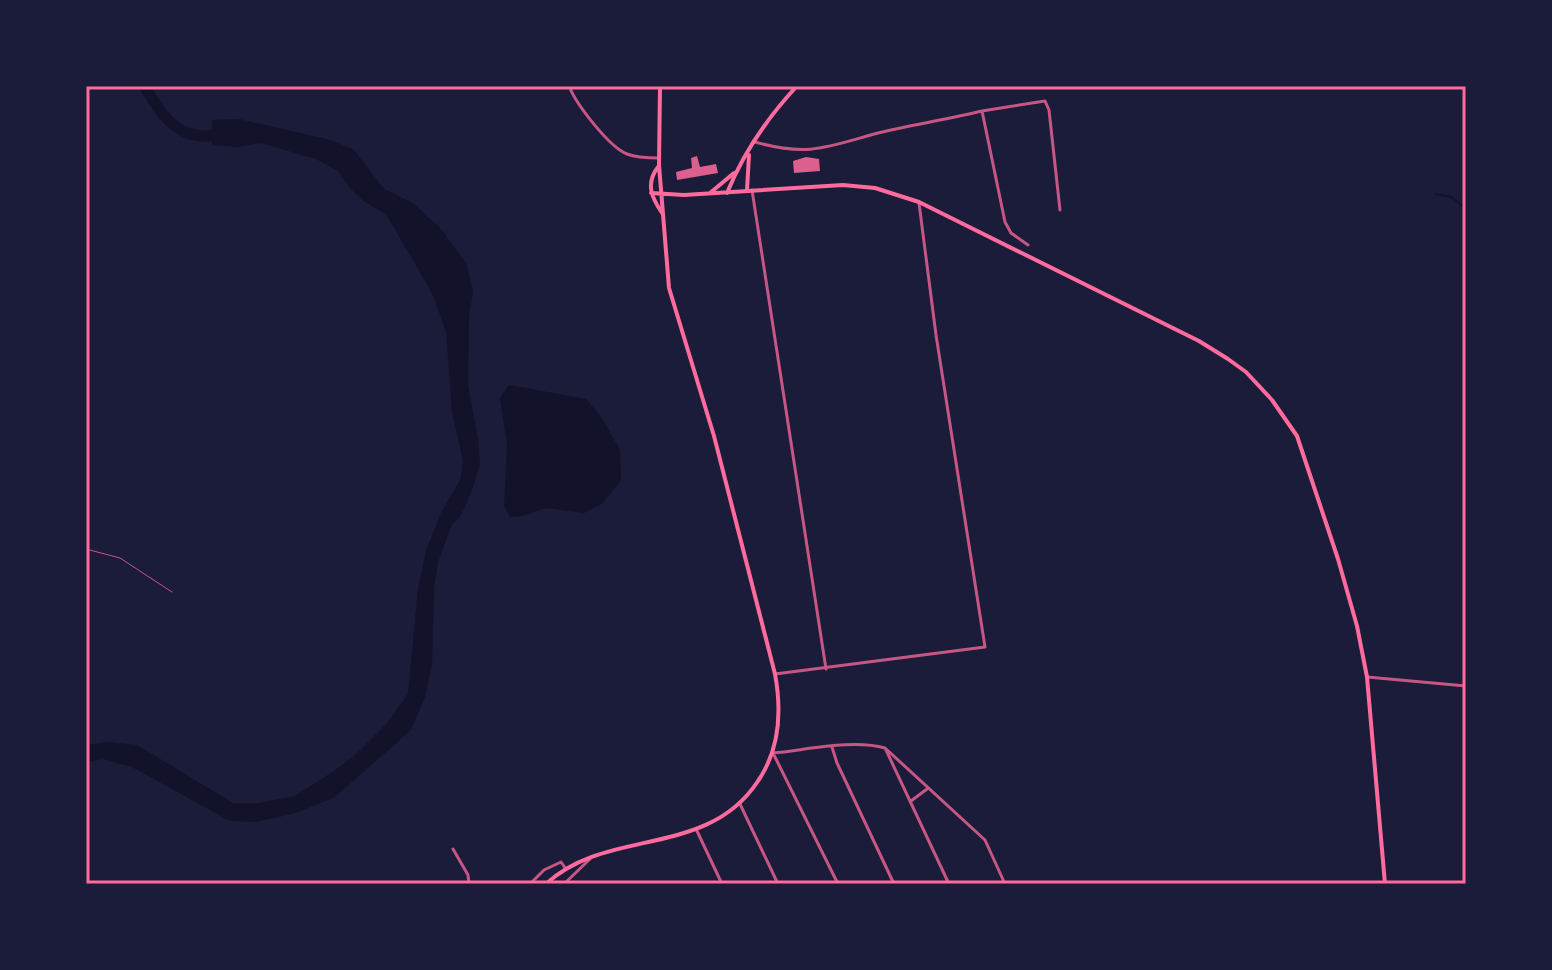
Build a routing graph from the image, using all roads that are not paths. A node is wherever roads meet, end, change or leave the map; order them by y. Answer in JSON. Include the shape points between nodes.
{"nodes":[{"id":1,"x":569,"y":86,"type":"edge"},
{"id":2,"x":660,"y":86,"type":"edge"},
{"id":3,"x":797,"y":86,"type":"edge"},
{"id":4,"x":982,"y":111,"type":"junction"},
{"id":5,"x":755,"y":142,"type":"junction"},
{"id":6,"x":749,"y":153,"type":"junction"},
{"id":7,"x":659,"y":158,"type":"junction"},
{"id":8,"x":659,"y":165,"type":"junction"},
{"id":9,"x":736,"y":172,"type":"junction"},
{"id":10,"x":750,"y":190,"type":"junction"},
{"id":11,"x":651,"y":193,"type":"junction"},
{"id":12,"x":727,"y":193,"type":"junction"},
{"id":13,"x":709,"y":194,"type":"junction"},
{"id":14,"x":662,"y":196,"type":"junction"},
{"id":15,"x":919,"y":202,"type":"junction"},
{"id":16,"x":1060,"y":210,"type":"dead end"},
{"id":17,"x":663,"y":214,"type":"junction"},
{"id":18,"x":1028,"y":245,"type":"dead end"},
{"id":19,"x":86,"y":549,"type":"edge"},
{"id":20,"x":172,"y":592,"type":"dead end"},
{"id":21,"x":826,"y":669,"type":"junction"},
{"id":22,"x":775,"y":674,"type":"junction"},
{"id":23,"x":1367,"y":677,"type":"junction"},
{"id":24,"x":1466,"y":686,"type":"edge"},
{"id":25,"x":832,"y":747,"type":"junction"},
{"id":26,"x":885,"y":748,"type":"junction"},
{"id":27,"x":773,"y":753,"type":"junction"},
{"id":28,"x":927,"y":789,"type":"junction"},
{"id":29,"x":911,"y":801,"type":"junction"},
{"id":30,"x":740,"y":804,"type":"junction"},
{"id":31,"x":697,"y":831,"type":"junction"},
{"id":32,"x":453,"y":849,"type":"dead end"},
{"id":33,"x":591,"y":858,"type":"junction"},
{"id":34,"x":566,"y":869,"type":"junction"},
{"id":35,"x":469,"y":884,"type":"edge"},
{"id":36,"x":530,"y":884,"type":"edge"},
{"id":37,"x":546,"y":884,"type":"edge"},
{"id":38,"x":564,"y":884,"type":"edge"},
{"id":39,"x":722,"y":884,"type":"edge"},
{"id":40,"x":778,"y":884,"type":"edge"},
{"id":41,"x":838,"y":884,"type":"edge"},
{"id":42,"x":894,"y":884,"type":"edge"},
{"id":43,"x":949,"y":884,"type":"edge"},
{"id":44,"x":1005,"y":884,"type":"edge"},
{"id":45,"x":1385,"y":884,"type":"edge"}],
"edges":[{"from":1,"to":7,"type":"street","via":[[579,106],[618,149]]},
{"from":2,"to":7,"type":"main road"},
{"from":3,"to":5,"type":"main road"},
{"from":4,"to":5,"type":"street","via":[[820,150]]},
{"from":4,"to":16,"type":"street","via":[[1045,101]]},
{"from":4,"to":18,"type":"street","via":[[1005,222]]},
{"from":5,"to":6,"type":"main road"},
{"from":6,"to":9,"type":"main road"},
{"from":6,"to":10,"type":"main road"},
{"from":7,"to":8,"type":"main road"},
{"from":8,"to":11,"type":"main road"},
{"from":8,"to":14,"type":"main road"},
{"from":9,"to":12,"type":"main road"},
{"from":9,"to":13,"type":"main road"},
{"from":10,"to":12,"type":"main road"},
{"from":10,"to":15,"type":"main road","via":[[843,185],[875,188]]},
{"from":10,"to":21,"type":"street"},
{"from":11,"to":14,"type":"main road"},
{"from":11,"to":17,"type":"main road"},
{"from":12,"to":13,"type":"main road"},
{"from":13,"to":14,"type":"main road"},
{"from":14,"to":17,"type":"main road"},
{"from":15,"to":21,"type":"street","via":[[985,647]]},
{"from":15,"to":23,"type":"main road","via":[[1199,341],[1246,372],[1287,417],[1297,436],[1338,559]]},
{"from":17,"to":22,"type":"main road","via":[[669,288],[714,436]]},
{"from":19,"to":20,"type":"lane","via":[[120,558]]},
{"from":21,"to":22,"type":"street"},
{"from":22,"to":27,"type":"main road","via":[[779,719]]},
{"from":23,"to":24,"type":"street"},
{"from":23,"to":45,"type":"main road"},
{"from":25,"to":26,"type":"street"},
{"from":25,"to":27,"type":"street"},
{"from":25,"to":42,"type":"street"},
{"from":26,"to":28,"type":"street"},
{"from":26,"to":29,"type":"street"},
{"from":27,"to":30,"type":"main road"},
{"from":27,"to":41,"type":"street"},
{"from":28,"to":29,"type":"street"},
{"from":28,"to":44,"type":"street","via":[[985,840]]},
{"from":29,"to":43,"type":"street"},
{"from":30,"to":31,"type":"main road"},
{"from":30,"to":40,"type":"street"},
{"from":31,"to":33,"type":"main road"},
{"from":31,"to":39,"type":"street"},
{"from":32,"to":35,"type":"street"},
{"from":33,"to":34,"type":"main road"},
{"from":33,"to":38,"type":"street"},
{"from":34,"to":36,"type":"street","via":[[561,862],[554,863]]},
{"from":34,"to":37,"type":"main road"}]}
